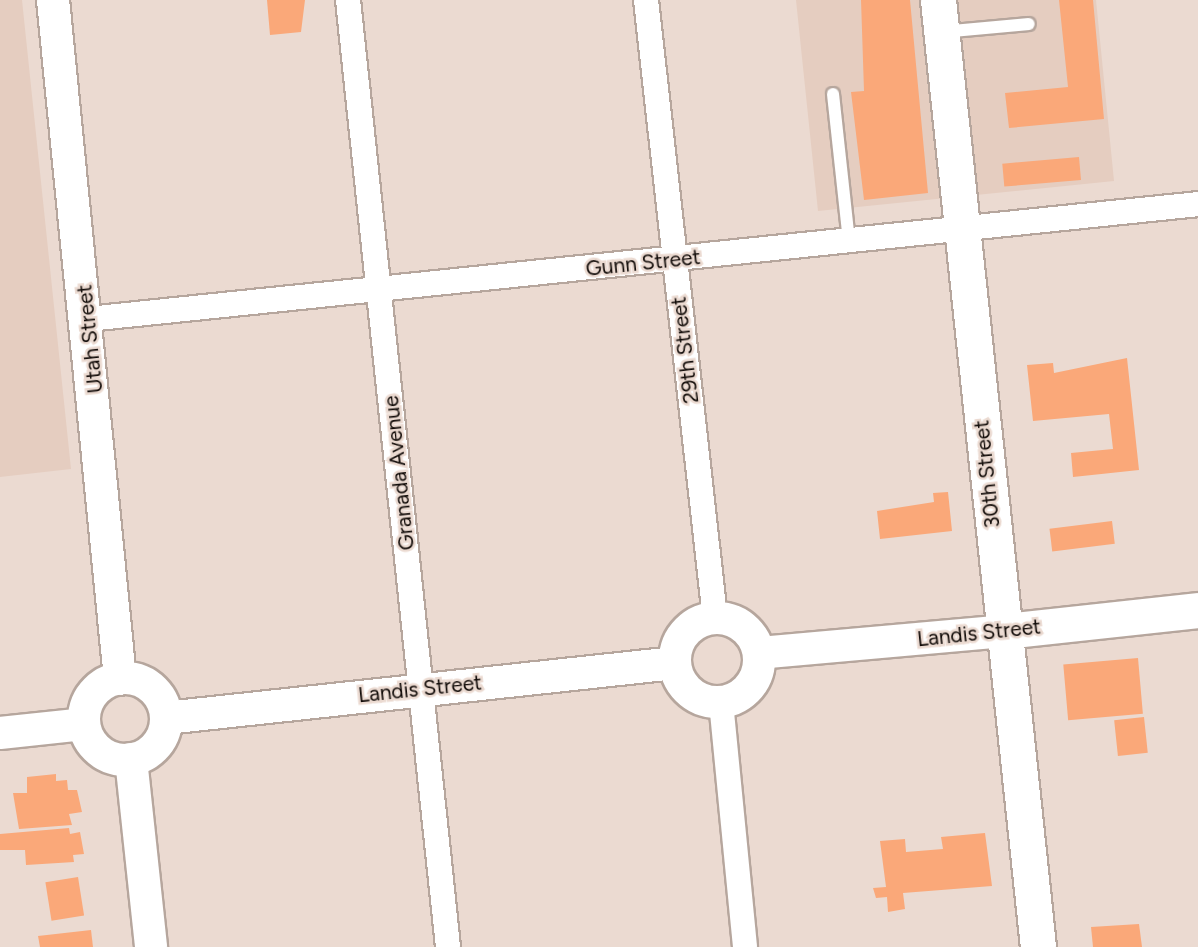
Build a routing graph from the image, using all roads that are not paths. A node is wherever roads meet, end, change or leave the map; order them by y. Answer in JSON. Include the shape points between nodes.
{"nodes":[{"id":1,"x":53,"y":0,"type":"edge"},
{"id":2,"x":348,"y":0,"type":"edge"},
{"id":3,"x":646,"y":0,"type":"edge"},
{"id":4,"x":940,"y":16,"type":"edge"},
{"id":5,"x":1029,"y":24,"type":"dead end"},
{"id":6,"x":833,"y":94,"type":"dead end"},
{"id":7,"x":1198,"y":204,"type":"edge"},
{"id":8,"x":962,"y":230,"type":"junction"},
{"id":9,"x":849,"y":242,"type":"junction"},
{"id":10,"x":674,"y":260,"type":"junction"},
{"id":11,"x":379,"y":292,"type":"junction"},
{"id":12,"x":88,"y":319,"type":"junction"},
{"id":13,"x":1198,"y":610,"type":"edge"},
{"id":14,"x":715,"y":617,"type":"junction"},
{"id":15,"x":1004,"y":631,"type":"junction"},
{"id":16,"x":759,"y":653,"type":"junction"},
{"id":17,"x":675,"y":663,"type":"junction"},
{"id":18,"x":120,"y":679,"type":"junction"},
{"id":19,"x":422,"y":688,"type":"junction"},
{"id":20,"x":721,"y":702,"type":"junction"},
{"id":21,"x":166,"y":718,"type":"junction"},
{"id":22,"x":84,"y":724,"type":"junction"},
{"id":23,"x":0,"y":733,"type":"edge"},
{"id":24,"x":131,"y":759,"type":"junction"},
{"id":25,"x":151,"y":947,"type":"edge"},
{"id":26,"x":448,"y":947,"type":"edge"},
{"id":27,"x":745,"y":947,"type":"edge"},
{"id":28,"x":1038,"y":947,"type":"edge"}],
"edges":[{"from":1,"to":12,"type":"street","name":"Utah Street"},
{"from":2,"to":11,"type":"street","name":"Granada Avenue"},
{"from":3,"to":10,"type":"street","name":"29th Street"},
{"from":4,"to":5,"type":"lane"},
{"from":4,"to":8,"type":"main road","name":"30th Street"},
{"from":6,"to":9,"type":"lane"},
{"from":7,"to":8,"type":"street","name":"Gunn Street"},
{"from":8,"to":9,"type":"street","name":"Gunn Street"},
{"from":8,"to":15,"type":"main road","name":"30th Street"},
{"from":9,"to":10,"type":"street","name":"Gunn Street"},
{"from":10,"to":11,"type":"street","name":"Gunn Street"},
{"from":10,"to":14,"type":"street","name":"29th Street"},
{"from":11,"to":12,"type":"street","name":"Gunn Street"},
{"from":11,"to":19,"type":"street","name":"Granada Avenue"},
{"from":12,"to":18,"type":"street","name":"Utah Street"},
{"from":13,"to":15,"type":"main road","name":"Landis Street"},
{"from":14,"to":16,"type":"street","via":[[743,626]]},
{"from":14,"to":17,"type":"street","via":[[689,628]]},
{"from":15,"to":16,"type":"street","name":"Landis Street"},
{"from":15,"to":28,"type":"main road","name":"30th Street"},
{"from":16,"to":20,"type":"street","via":[[746,691]]},
{"from":17,"to":19,"type":"street","name":"Landis Street"},
{"from":17,"to":20,"type":"street","via":[[695,696]]},
{"from":18,"to":21,"type":"street","via":[[149,685]]},
{"from":18,"to":22,"type":"street","via":[[90,697]]},
{"from":19,"to":21,"type":"street","name":"Landis Street"},
{"from":19,"to":26,"type":"street","name":"Granada Avenue"},
{"from":20,"to":27,"type":"street"},
{"from":21,"to":24,"type":"street","via":[[155,746]]},
{"from":22,"to":23,"type":"street"},
{"from":22,"to":24,"type":"street","via":[[105,755]]},
{"from":24,"to":25,"type":"street"}]}
